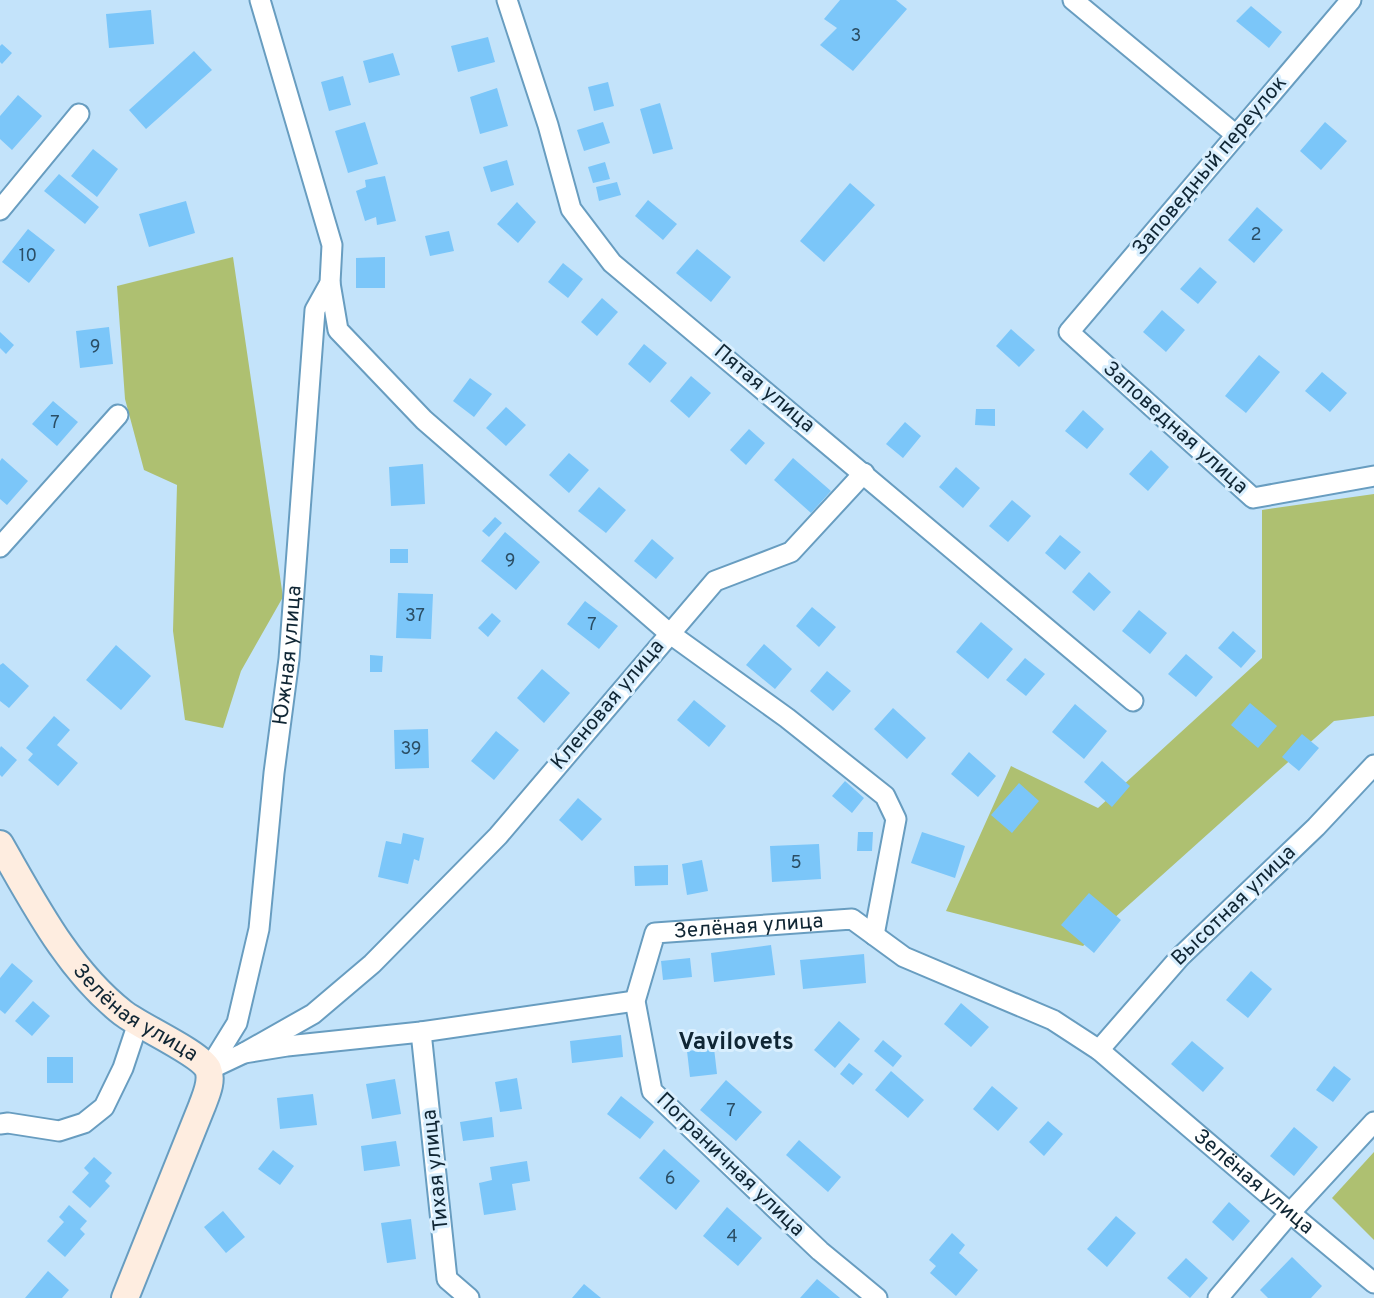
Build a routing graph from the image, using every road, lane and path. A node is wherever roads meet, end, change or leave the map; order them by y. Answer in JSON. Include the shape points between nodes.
{"nodes":[{"id":1,"x":260,"y":0,"type":"edge"},
{"id":2,"x":507,"y":0,"type":"edge"},
{"id":3,"x":1073,"y":0,"type":"edge"},
{"id":4,"x":1351,"y":0,"type":"edge"},
{"id":5,"x":79,"y":114,"type":"dead end"},
{"id":6,"x":1236,"y":135,"type":"junction"},
{"id":7,"x":0,"y":210,"type":"edge"},
{"id":8,"x":330,"y":283,"type":"junction"},
{"id":9,"x":1069,"y":332,"type":"joint"},
{"id":10,"x":118,"y":415,"type":"dead end"},
{"id":11,"x":864,"y":473,"type":"junction"},
{"id":12,"x":1374,"y":475,"type":"edge"},
{"id":13,"x":0,"y":547,"type":"edge"},
{"id":14,"x":669,"y":634,"type":"junction"},
{"id":15,"x":1133,"y":701,"type":"dead end"},
{"id":16,"x":1374,"y":765,"type":"edge"},
{"id":17,"x":2,"y":853,"type":"edge"},
{"id":18,"x":874,"y":935,"type":"junction"},
{"id":19,"x":635,"y":1002,"type":"junction"},
{"id":20,"x":138,"y":1023,"type":"junction"},
{"id":21,"x":421,"y":1032,"type":"junction"},
{"id":22,"x":1099,"y":1051,"type":"junction"},
{"id":23,"x":244,"y":1053,"type":"junction"},
{"id":24,"x":208,"y":1070,"type":"junction"},
{"id":25,"x":1374,"y":1122,"type":"edge"},
{"id":26,"x":0,"y":1124,"type":"edge"},
{"id":27,"x":1290,"y":1213,"type":"junction"},
{"id":28,"x":1374,"y":1283,"type":"edge"},
{"id":29,"x":125,"y":1298,"type":"edge"},
{"id":30,"x":469,"y":1298,"type":"edge"},
{"id":31,"x":877,"y":1298,"type":"edge"},
{"id":32,"x":1218,"y":1298,"type":"edge"}],
"edges":[{"from":1,"to":8,"type":"street","name":"Южная улица","via":[[332,245]]},
{"from":2,"to":11,"type":"street","name":"Пятая улица","via":[[571,209],[612,263]]},
{"from":3,"to":6,"type":"street"},
{"from":4,"to":6,"type":"street","name":"Заповедный переулок"},
{"from":5,"to":7,"type":"street"},
{"from":6,"to":9,"type":"street","name":"Заповедный переулок"},
{"from":8,"to":14,"type":"street","name":"Кленовая улица","via":[[338,330],[424,420]]},
{"from":8,"to":24,"type":"street","name":"Южная улица","via":[[315,310],[289,659],[259,929],[237,1023]]},
{"from":9,"to":12,"type":"street","name":"Заповедная улица","via":[[1252,498]]},
{"from":10,"to":13,"type":"street"},
{"from":11,"to":14,"type":"street","via":[[791,552],[715,580]]},
{"from":11,"to":15,"type":"street","name":"Пятая улица"},
{"from":14,"to":18,"type":"street","via":[[787,718],[885,796],[896,819]]},
{"from":14,"to":23,"type":"street","name":"Кленовая улица","via":[[498,836],[372,964],[313,1014]]},
{"from":16,"to":22,"type":"street","name":"Высотная улица","via":[[1180,957]]},
{"from":17,"to":20,"type":"street","name":"Зелёная улица","via":[[72,959],[102,995]]},
{"from":18,"to":19,"type":"street","name":"Зелёная улица","via":[[852,919],[655,933]]},
{"from":18,"to":22,"type":"street","name":"Зелёная улица","via":[[904,957],[1053,1020]]},
{"from":19,"to":21,"type":"street","name":"Зелёная улица"},
{"from":19,"to":31,"type":"street","name":"Пограничная улица","via":[[652,1091],[820,1251]]},
{"from":20,"to":24,"type":"street","name":"Зелёная улица","via":[[195,1055]]},
{"from":20,"to":26,"type":"street","via":[[104,1107],[83,1124],[60,1131]]},
{"from":21,"to":23,"type":"street","name":"Зелёная улица"},
{"from":21,"to":30,"type":"street","name":"Тихая улица","via":[[447,1279]]},
{"from":22,"to":27,"type":"street","name":"Зелёная улица"},
{"from":23,"to":24,"type":"street","name":"Зелёная улица"},
{"from":24,"to":29,"type":"street","name":"Южная улица","via":[[209,1087]]},
{"from":25,"to":27,"type":"street"},
{"from":27,"to":28,"type":"street","name":"Зелёная улица"},
{"from":27,"to":32,"type":"street"}]}
